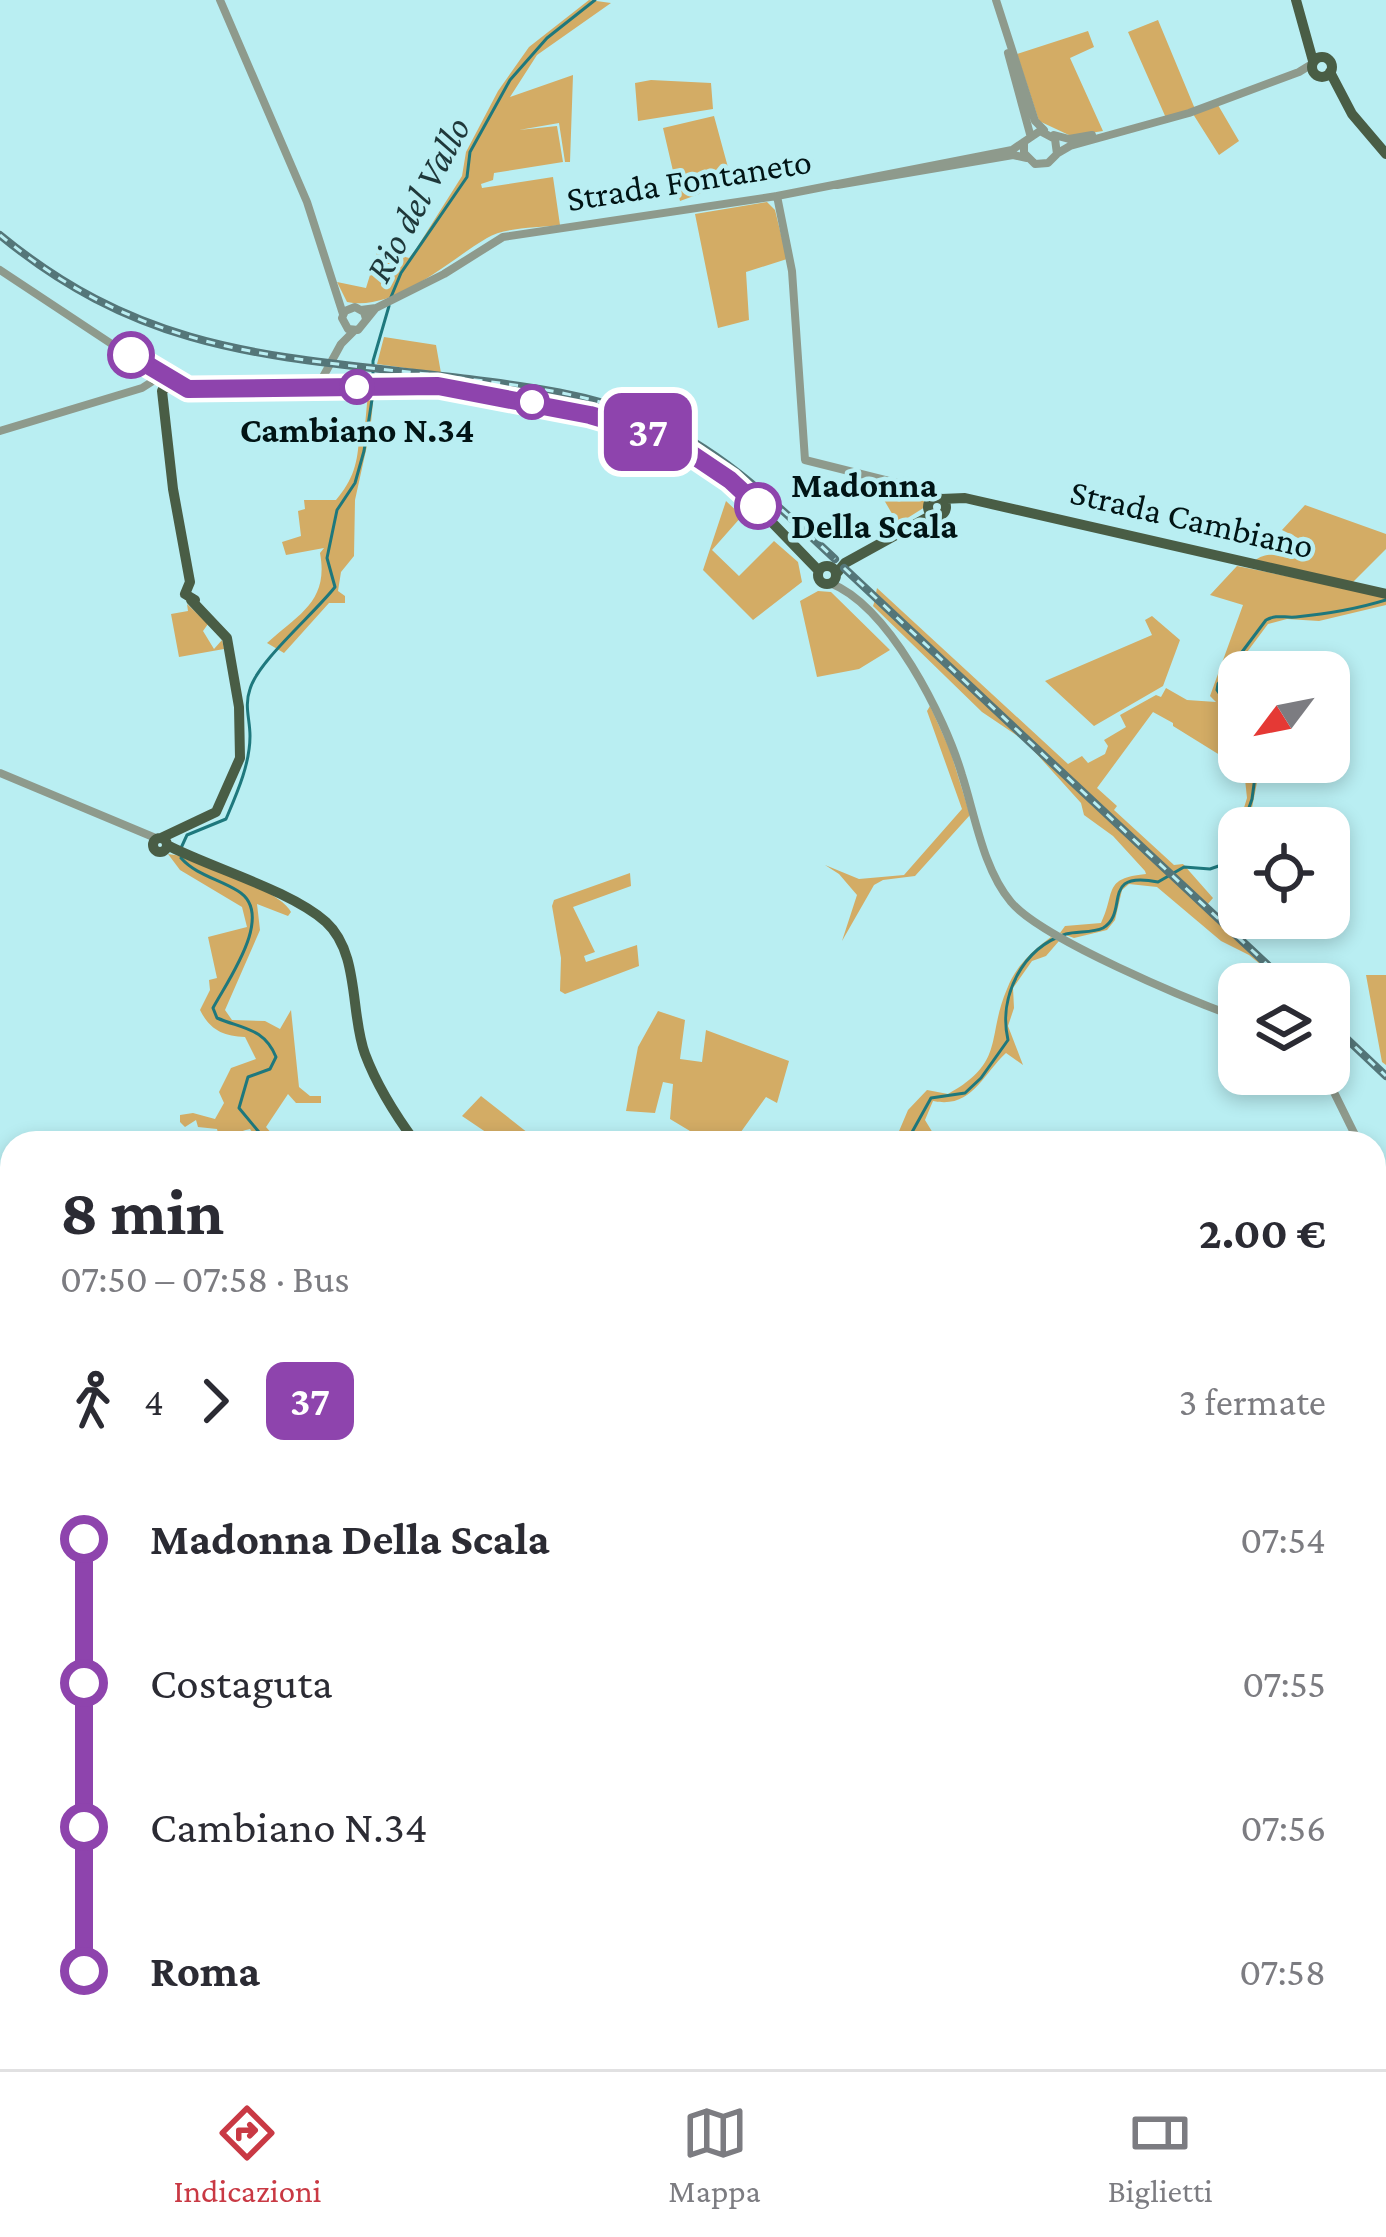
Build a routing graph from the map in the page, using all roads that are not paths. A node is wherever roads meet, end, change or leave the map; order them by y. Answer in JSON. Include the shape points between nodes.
{"nodes":[{"id":1,"x":220,"y":0,"type":"edge"},
{"id":2,"x":994,"y":0,"type":"edge"},
{"id":3,"x":1296,"y":0,"type":"edge"},
{"id":4,"x":1319,"y":68,"type":"junction"},
{"id":5,"x":1152,"y":124,"type":"junction"},
{"id":6,"x":1048,"y":133,"type":"junction"},
{"id":7,"x":1027,"y":138,"type":"junction"},
{"id":8,"x":1057,"y":154,"type":"junction"},
{"id":9,"x":1386,"y":154,"type":"edge"},
{"id":10,"x":1027,"y":158,"type":"junction"},
{"id":11,"x":830,"y":184,"type":"junction"},
{"id":12,"x":777,"y":196,"type":"junction"},
{"id":13,"x":0,"y":270,"type":"edge"},
{"id":14,"x":356,"y":313,"type":"junction"},
{"id":15,"x":350,"y":328,"type":"junction"},
{"id":16,"x":156,"y":382,"type":"junction"},
{"id":17,"x":317,"y":388,"type":"junction"},
{"id":18,"x":0,"y":431,"type":"edge"},
{"id":19,"x":934,"y":503,"type":"junction"},
{"id":20,"x":831,"y":575,"type":"junction"},
{"id":21,"x":1386,"y":594,"type":"edge"},
{"id":22,"x":0,"y":773,"type":"edge"},
{"id":23,"x":168,"y":846,"type":"junction"},
{"id":24,"x":1218,"y":1008,"type":"edge"},
{"id":25,"x":1335,"y":1095,"type":"edge"},
{"id":26,"x":408,"y":1131,"type":"edge"},
{"id":27,"x":1353,"y":1131,"type":"edge"}],
"edges":[{"from":1,"to":14,"type":"street","via":[[307,202],[337,296]]},
{"from":2,"to":6,"type":"street","via":[[1035,121]]},
{"from":2,"to":7,"type":"street"},
{"from":3,"to":4,"type":"main road"},
{"from":4,"to":5,"type":"street"},
{"from":4,"to":9,"type":"main road"},
{"from":5,"to":6,"type":"street","name":"Strada Fontaneto","via":[[1069,139]]},
{"from":5,"to":8,"type":"street"},
{"from":6,"to":7,"type":"street","name":"Strada Fontaneto"},
{"from":6,"to":8,"type":"street"},
{"from":7,"to":10,"type":"street"},
{"from":7,"to":11,"type":"street","name":"Strada Fontaneto","via":[[1012,150]]},
{"from":8,"to":10,"type":"street","via":[[1044,165]]},
{"from":10,"to":11,"type":"street"},
{"from":11,"to":12,"type":"street","name":"Strada Fontaneto"},
{"from":12,"to":14,"type":"street","name":"Strada Fontaneto","via":[[503,237]]},
{"from":12,"to":19,"type":"street","via":[[792,271],[806,460]]},
{"from":13,"to":16,"type":"street"},
{"from":14,"to":15,"type":"street"},
{"from":14,"to":15,"type":"street"},
{"from":15,"to":17,"type":"street"},
{"from":16,"to":17,"type":"main road"},
{"from":16,"to":18,"type":"street"},
{"from":16,"to":23,"type":"main road","via":[[193,594],[224,633],[239,707],[240,756],[216,812],[180,830]]},
{"from":17,"to":20,"type":"main road","via":[[478,391],[660,437],[730,480]]},
{"from":19,"to":20,"type":"main road"},
{"from":19,"to":21,"type":"main road","name":"Strada Cambiano","via":[[956,496]]},
{"from":20,"to":24,"type":"street","via":[[919,676],[954,748],[1006,896],[1060,937]]},
{"from":22,"to":23,"type":"street"},
{"from":23,"to":26,"type":"main road","via":[[329,924],[344,953],[364,1051]]},
{"from":25,"to":27,"type":"street"}]}
